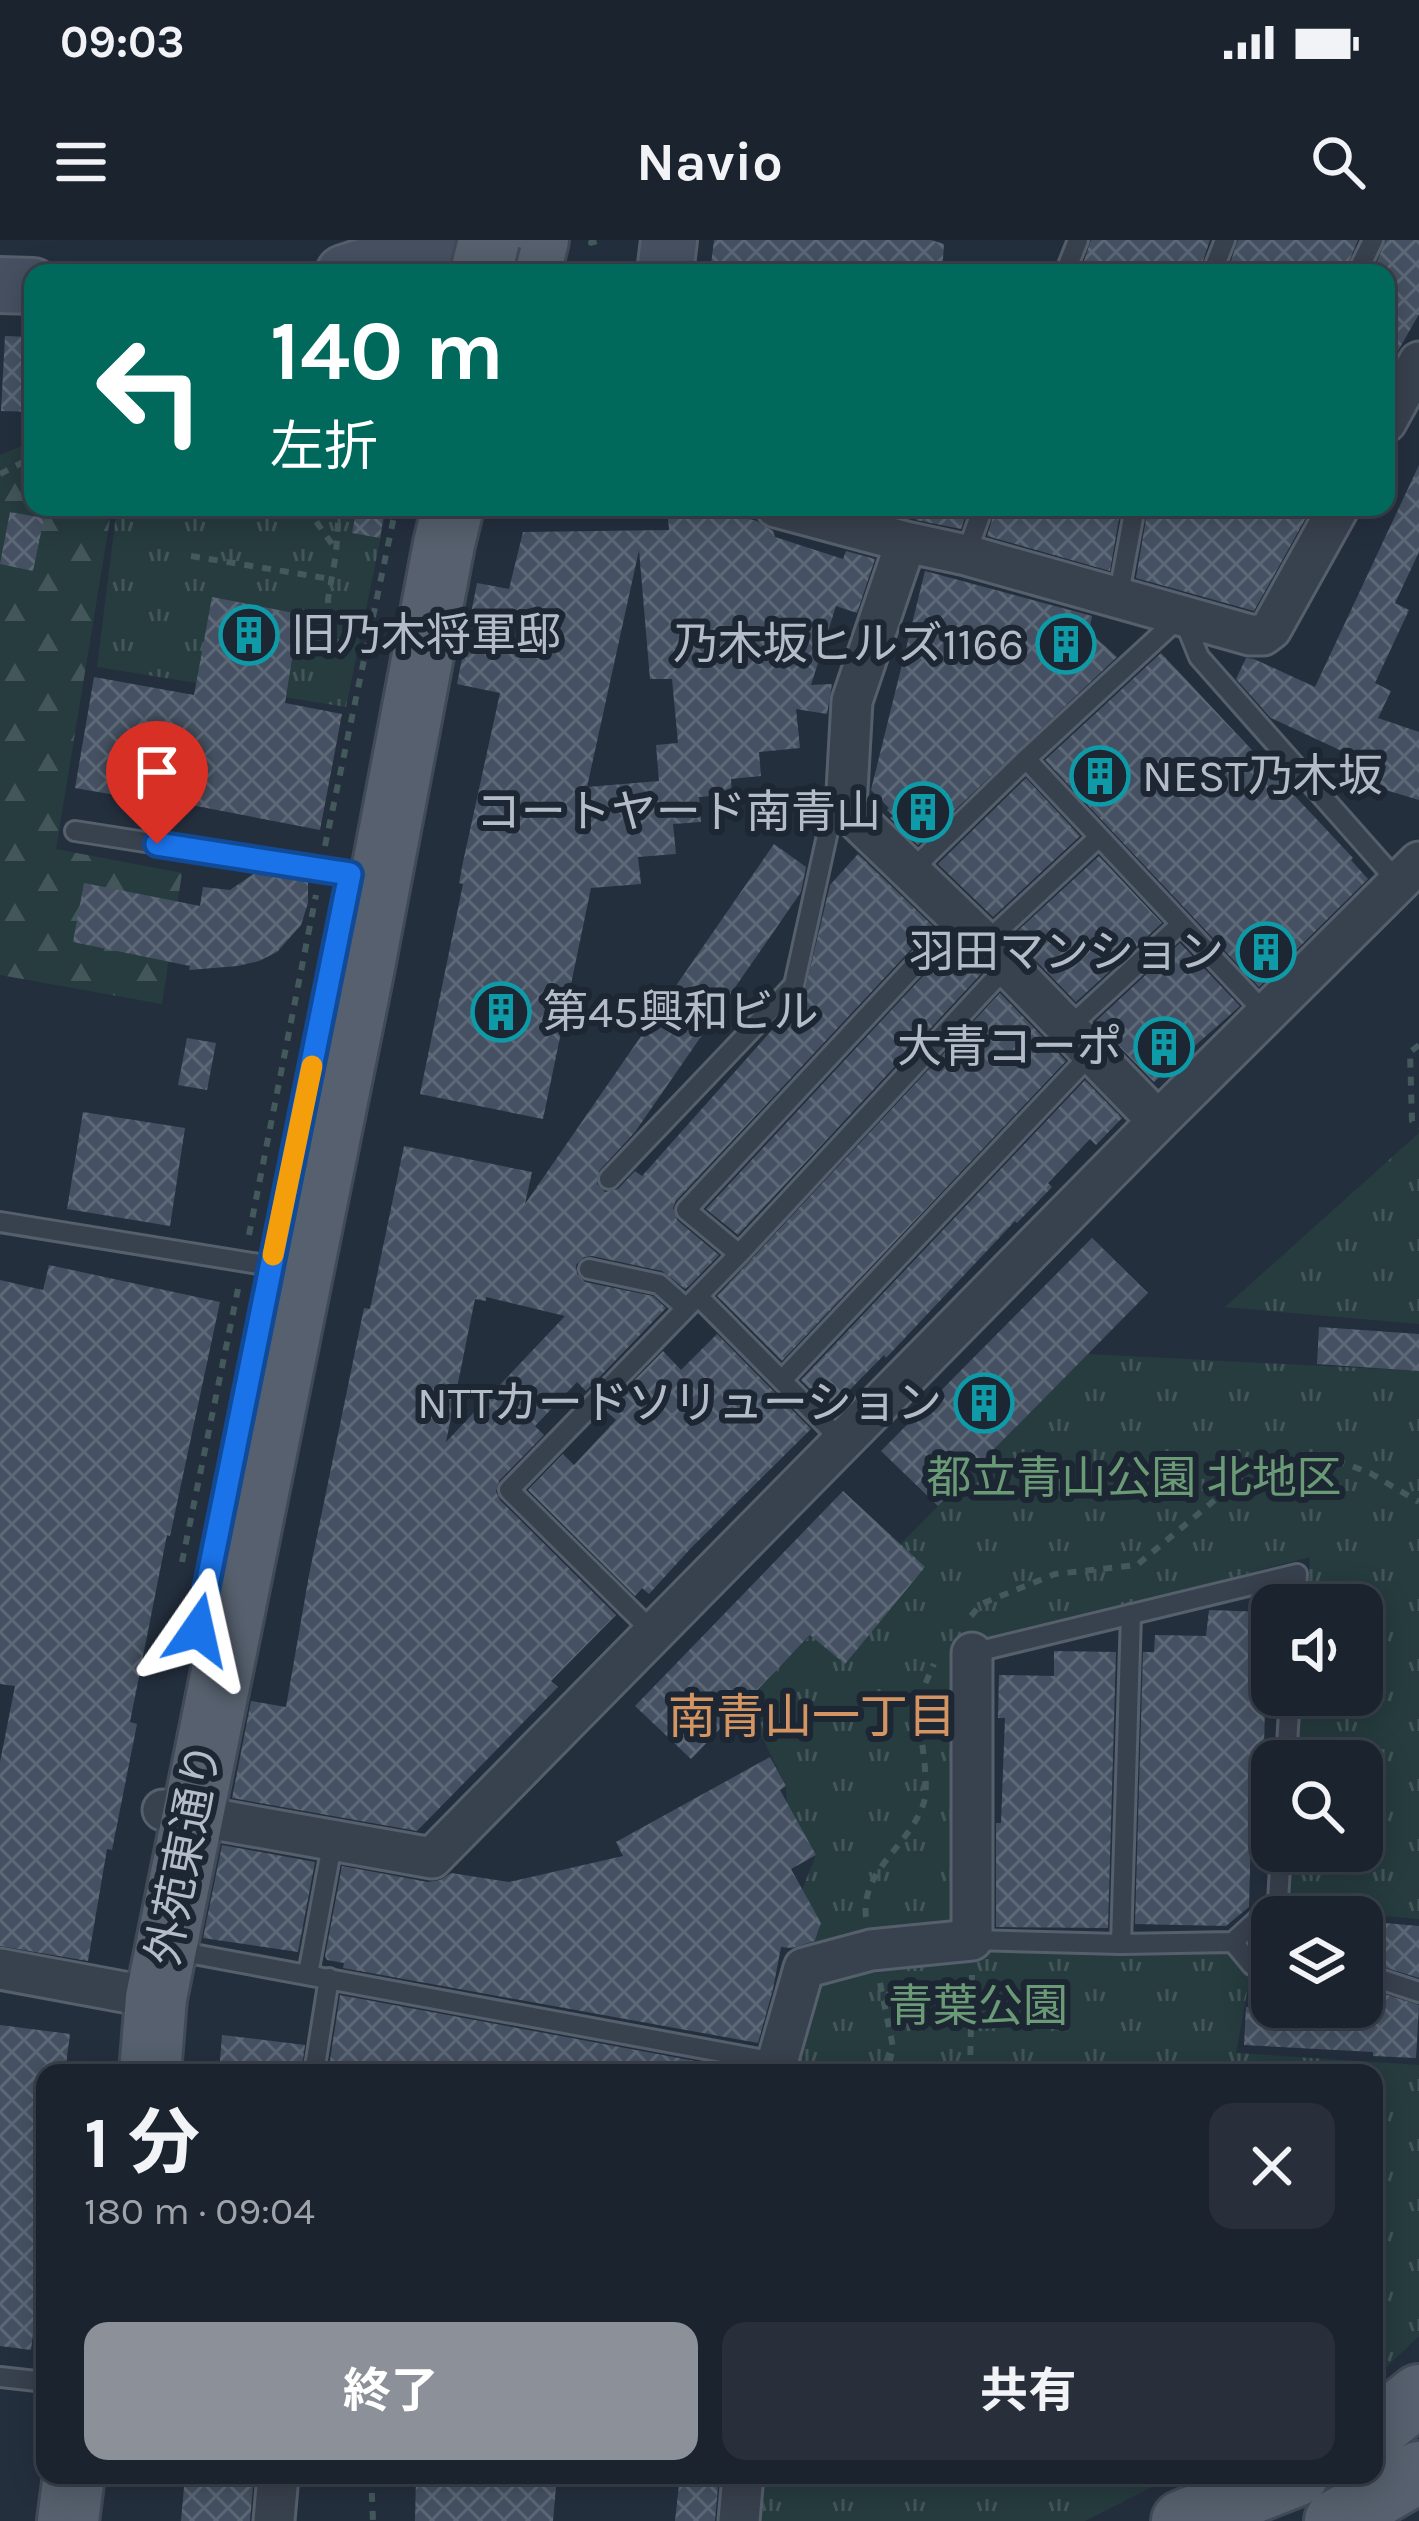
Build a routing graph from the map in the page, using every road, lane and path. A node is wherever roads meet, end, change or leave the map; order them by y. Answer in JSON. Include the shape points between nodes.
{"nodes":[{"id":1,"x":421,"y":244,"type":"edge"},
{"id":2,"x":368,"y":264,"type":"edge"},
{"id":3,"x":1419,"y":362,"type":"edge"},
{"id":4,"x":1395,"y":406,"type":"edge"},
{"id":5,"x":312,"y":516,"type":"edge"},
{"id":6,"x":338,"y":516,"type":"edge"},
{"id":7,"x":394,"y":516,"type":"edge"},
{"id":8,"x":419,"y":516,"type":"edge"},
{"id":9,"x":451,"y":516,"type":"edge"},
{"id":10,"x":809,"y":516,"type":"edge"},
{"id":11,"x":980,"y":516,"type":"edge"},
{"id":12,"x":1133,"y":516,"type":"edge"},
{"id":13,"x":1334,"y":516,"type":"edge"},
{"id":14,"x":906,"y":542,"type":"junction"},
{"id":15,"x":335,"y":550,"type":"junction"},
{"id":16,"x":966,"y":555,"type":"junction"},
{"id":17,"x":191,"y":556,"type":"dead end"},
{"id":18,"x":332,"y":579,"type":"junction"},
{"id":19,"x":1118,"y":599,"type":"junction"},
{"id":20,"x":1182,"y":615,"type":"junction"},
{"id":21,"x":329,"y":621,"type":"junction"},
{"id":22,"x":370,"y":622,"type":"junction"},
{"id":23,"x":305,"y":639,"type":"dead end"},
{"id":24,"x":1026,"y":759,"type":"junction"},
{"id":25,"x":846,"y":808,"type":"junction"},
{"id":26,"x":75,"y":831,"type":"dead end"},
{"id":27,"x":1099,"y":837,"type":"junction"},
{"id":28,"x":335,"y":871,"type":"junction"},
{"id":29,"x":911,"y":871,"type":"junction"},
{"id":30,"x":1408,"y":872,"type":"edge"},
{"id":31,"x":1181,"y":924,"type":"junction"},
{"id":32,"x":984,"y":942,"type":"junction"},
{"id":33,"x":1266,"y":1014,"type":"junction"},
{"id":34,"x":1080,"y":1040,"type":"junction"},
{"id":35,"x":1419,"y":1046,"type":"edge"},
{"id":36,"x":1158,"y":1121,"type":"junction"},
{"id":37,"x":1419,"y":1128,"type":"edge"},
{"id":38,"x":609,"y":1179,"type":"dead end"},
{"id":39,"x":0,"y":1222,"type":"edge"},
{"id":40,"x":739,"y":1254,"type":"junction"},
{"id":41,"x":257,"y":1264,"type":"junction"},
{"id":42,"x":589,"y":1269,"type":"dead end"},
{"id":43,"x":692,"y":1302,"type":"junction"},
{"id":44,"x":782,"y":1380,"type":"junction"},
{"id":45,"x":842,"y":1442,"type":"junction"},
{"id":46,"x":1419,"y":1502,"type":"edge"},
{"id":47,"x":182,"y":1562,"type":"dead end"},
{"id":48,"x":1256,"y":1584,"type":"edge"},
{"id":49,"x":1296,"y":1584,"type":"edge"},
{"id":50,"x":1251,"y":1585,"type":"edge"},
{"id":51,"x":1131,"y":1614,"type":"junction"},
{"id":52,"x":654,"y":1633,"type":"junction"},
{"id":53,"x":959,"y":1644,"type":"junction"},
{"id":54,"x":177,"y":1812,"type":"junction"},
{"id":55,"x":333,"y":1840,"type":"junction"},
{"id":56,"x":1280,"y":1872,"type":"edge"},
{"id":57,"x":972,"y":1940,"type":"junction"},
{"id":58,"x":1233,"y":1942,"type":"junction"},
{"id":59,"x":1121,"y":1944,"type":"junction"},
{"id":60,"x":871,"y":1950,"type":"junction"},
{"id":61,"x":1251,"y":1964,"type":"edge"},
{"id":62,"x":0,"y":1969,"type":"edge"},
{"id":63,"x":308,"y":1974,"type":"junction"},
{"id":64,"x":329,"y":1978,"type":"junction"},
{"id":65,"x":151,"y":1980,"type":"junction"},
{"id":66,"x":1383,"y":1980,"type":"edge"},
{"id":67,"x":1419,"y":1993,"type":"edge"},
{"id":68,"x":126,"y":2064,"type":"edge"},
{"id":69,"x":150,"y":2064,"type":"edge"},
{"id":70,"x":315,"y":2064,"type":"edge"},
{"id":71,"x":755,"y":2064,"type":"edge"},
{"id":72,"x":776,"y":2064,"type":"edge"},
{"id":73,"x":889,"y":2064,"type":"edge"},
{"id":74,"x":970,"y":2064,"type":"edge"},
{"id":75,"x":0,"y":2378,"type":"edge"},
{"id":76,"x":36,"y":2380,"type":"edge"},
{"id":77,"x":1419,"y":2395,"type":"edge"},
{"id":78,"x":1383,"y":2424,"type":"edge"},
{"id":79,"x":1419,"y":2472,"type":"edge"},
{"id":80,"x":73,"y":2484,"type":"edge"},
{"id":81,"x":106,"y":2484,"type":"edge"},
{"id":82,"x":277,"y":2484,"type":"edge"},
{"id":83,"x":371,"y":2484,"type":"edge"},
{"id":84,"x":742,"y":2484,"type":"edge"},
{"id":85,"x":1275,"y":2484,"type":"edge"},
{"id":86,"x":68,"y":2521,"type":"edge"},
{"id":87,"x":102,"y":2521,"type":"edge"},
{"id":88,"x":274,"y":2521,"type":"edge"},
{"id":89,"x":373,"y":2521,"type":"edge"},
{"id":90,"x":739,"y":2521,"type":"edge"},
{"id":91,"x":1182,"y":2521,"type":"edge"},
{"id":92,"x":1335,"y":2521,"type":"edge"}],
"edges":[{"from":1,"to":2,"type":"main road"},
{"from":3,"to":4,"type":"street"},
{"from":5,"to":15,"type":"path"},
{"from":6,"to":15,"type":"path"},
{"from":7,"to":22,"type":"path"},
{"from":8,"to":28,"type":"main road","name":"外苑東通り"},
{"from":9,"to":54,"type":"main road","name":"外苑東通り","via":[[357,1000]]},
{"from":10,"to":14,"type":"street"},
{"from":11,"to":16,"type":"lane"},
{"from":12,"to":19,"type":"lane"},
{"from":13,"to":20,"type":"street","via":[[1262,635]]},
{"from":14,"to":16,"type":"street"},
{"from":14,"to":25,"type":"street","via":[[852,701]]},
{"from":15,"to":18,"type":"path"},
{"from":16,"to":19,"type":"street"},
{"from":17,"to":18,"type":"path"},
{"from":18,"to":21,"type":"path"},
{"from":19,"to":20,"type":"street"},
{"from":20,"to":24,"type":"lane"},
{"from":20,"to":30,"type":"lane","via":[[1198,657]]},
{"from":21,"to":22,"type":"path"},
{"from":21,"to":23,"type":"path"},
{"from":22,"to":28,"type":"path"},
{"from":24,"to":27,"type":"lane"},
{"from":24,"to":29,"type":"lane"},
{"from":25,"to":29,"type":"street"},
{"from":25,"to":38,"type":"lane","via":[[830,822],[794,985]]},
{"from":26,"to":28,"type":"lane"},
{"from":27,"to":31,"type":"lane"},
{"from":27,"to":32,"type":"lane"},
{"from":28,"to":41,"type":"main road","name":"外苑東通り"},
{"from":28,"to":41,"type":"path","via":[[274,1120]]},
{"from":29,"to":32,"type":"street"},
{"from":30,"to":33,"type":"street"},
{"from":31,"to":33,"type":"lane"},
{"from":31,"to":34,"type":"lane"},
{"from":32,"to":34,"type":"street"},
{"from":32,"to":40,"type":"lane"},
{"from":32,"to":40,"type":"lane","via":[[686,1210]]},
{"from":33,"to":36,"type":"street"},
{"from":34,"to":36,"type":"street"},
{"from":34,"to":44,"type":"lane"},
{"from":35,"to":37,"type":"path","via":[[1410,1052],[1412,1121]]},
{"from":36,"to":45,"type":"street"},
{"from":39,"to":41,"type":"lane"},
{"from":40,"to":43,"type":"lane"},
{"from":41,"to":47,"type":"path"},
{"from":41,"to":54,"type":"main road","name":"外苑東通り"},
{"from":42,"to":43,"type":"lane","via":[[659,1284]]},
{"from":43,"to":44,"type":"lane"},
{"from":43,"to":52,"type":"lane","via":[[509,1490]]},
{"from":44,"to":45,"type":"lane"},
{"from":45,"to":52,"type":"street"},
{"from":46,"to":53,"type":"path","via":[[1333,1459],[1258,1464],[1137,1565],[1054,1574],[981,1604]]},
{"from":48,"to":49,"type":"lane","via":[[1297,1574]]},
{"from":50,"to":51,"type":"lane"},
{"from":51,"to":53,"type":"lane"},
{"from":51,"to":59,"type":"lane"},
{"from":52,"to":55,"type":"street","via":[[432,1858]]},
{"from":53,"to":57,"type":"street"},
{"from":53,"to":60,"type":"path","via":[[919,1702],[926,1798],[911,1831],[869,1882]]},
{"from":54,"to":55,"type":"street"},
{"from":54,"to":65,"type":"main road","name":"外苑東通り"},
{"from":55,"to":63,"type":"lane"},
{"from":56,"to":58,"type":"lane","via":[[1278,1901]]},
{"from":57,"to":59,"type":"lane"},
{"from":57,"to":60,"type":"street"},
{"from":57,"to":74,"type":"path"},
{"from":58,"to":59,"type":"lane"},
{"from":58,"to":61,"type":"lane"},
{"from":60,"to":72,"type":"street","via":[[804,1968]]},
{"from":60,"to":73,"type":"path","via":[[889,2018]]},
{"from":62,"to":65,"type":"street"},
{"from":63,"to":64,"type":"lane"},
{"from":63,"to":65,"type":"lane"},
{"from":64,"to":70,"type":"lane"},
{"from":64,"to":71,"type":"lane"},
{"from":65,"to":68,"type":"main road","name":"外苑東通り"},
{"from":65,"to":69,"type":"main road","name":"外苑東通り"},
{"from":66,"to":67,"type":"lane"},
{"from":75,"to":76,"type":"lane"},
{"from":77,"to":78,"type":"main road"},
{"from":79,"to":92,"type":"main road"},
{"from":80,"to":86,"type":"main road"},
{"from":81,"to":87,"type":"main road"},
{"from":82,"to":88,"type":"street"},
{"from":83,"to":89,"type":"path"},
{"from":84,"to":90,"type":"street"},
{"from":85,"to":91,"type":"main road"}]}
